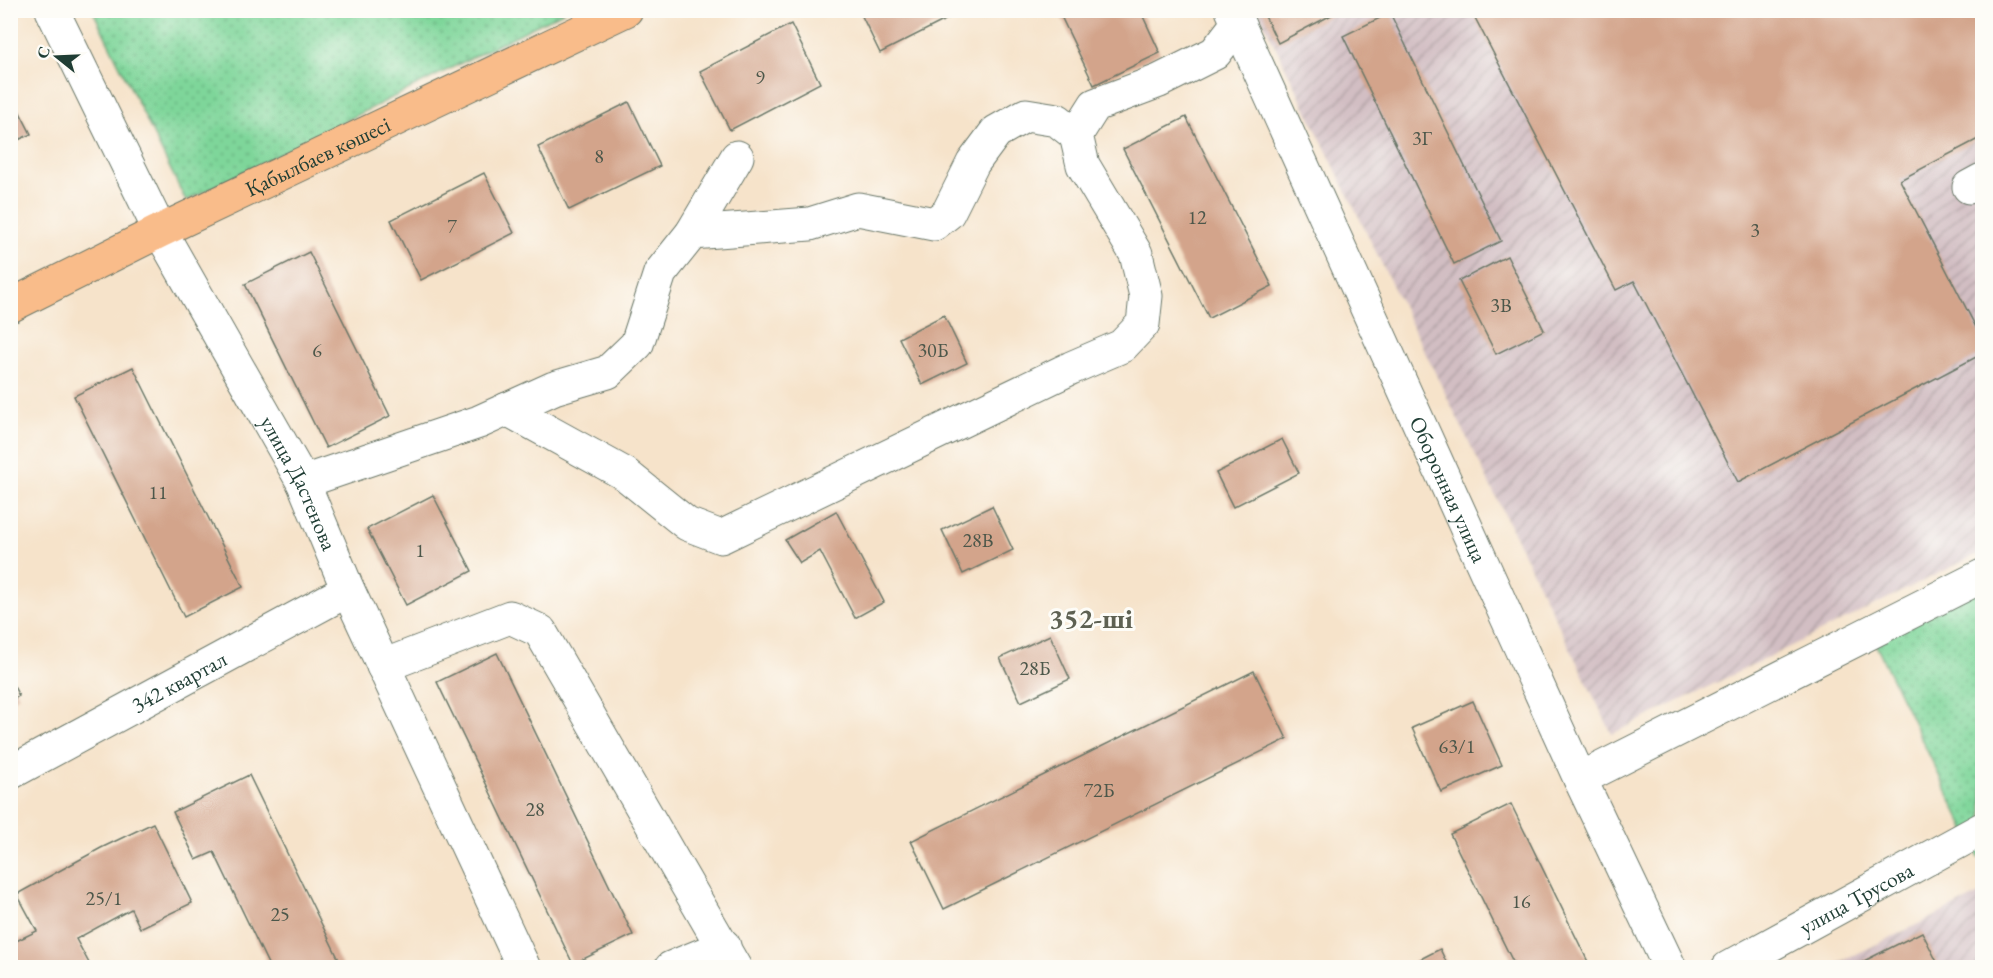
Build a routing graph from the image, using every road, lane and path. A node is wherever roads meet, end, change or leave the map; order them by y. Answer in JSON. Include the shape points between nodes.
{"nodes":[{"id":1,"x":51,"y":10,"type":"edge"},
{"id":2,"x":626,"y":10,"type":"edge"},
{"id":3,"x":1235,"y":17,"type":"edge"},
{"id":4,"x":1076,"y":135,"type":"junction"},
{"id":5,"x":737,"y":157,"type":"dead end"},
{"id":6,"x":160,"y":231,"type":"junction"},
{"id":7,"x":692,"y":233,"type":"junction"},
{"id":8,"x":10,"y":306,"type":"edge"},
{"id":9,"x":507,"y":409,"type":"junction"},
{"id":10,"x":303,"y":482,"type":"junction"},
{"id":11,"x":1983,"y":576,"type":"edge"},
{"id":12,"x":348,"y":590,"type":"junction"},
{"id":13,"x":383,"y":666,"type":"junction"},
{"id":14,"x":10,"y":774,"type":"edge"},
{"id":15,"x":1580,"y":779,"type":"junction"},
{"id":16,"x":1983,"y":829,"type":"edge"},
{"id":17,"x":729,"y":957,"type":"edge"},
{"id":18,"x":524,"y":968,"type":"edge"},
{"id":19,"x":670,"y":968,"type":"edge"},
{"id":20,"x":1670,"y":968,"type":"edge"},
{"id":21,"x":1728,"y":968,"type":"edge"}],
"edges":[{"from":1,"to":6,"type":"street","name":"улица Дастенова"},
{"from":2,"to":6,"type":"main road","name":"Қабылбаев көшесі"},
{"from":3,"to":4,"type":"street","via":[[1215,53],[1159,81],[1095,105]]},
{"from":3,"to":15,"type":"street","name":"Оборонная улица"},
{"from":4,"to":7,"type":"street","via":[[1057,120],[1026,115],[996,132],[973,163],[948,213],[934,224],[858,209],[810,224]]},
{"from":4,"to":9,"type":"street","via":[[1083,165],[1136,254],[1146,296],[1143,324],[1122,346],[721,537],[687,524],[625,474]]},
{"from":5,"to":7,"type":"street"},
{"from":6,"to":8,"type":"main road","name":"Қабылбаев көшесі"},
{"from":6,"to":10,"type":"street","name":"улица Дастенова"},
{"from":7,"to":9,"type":"street","via":[[660,273],[637,344],[608,372],[554,388]]},
{"from":9,"to":10,"type":"street"},
{"from":10,"to":12,"type":"street","name":"улица Дастенова"},
{"from":11,"to":15,"type":"street"},
{"from":12,"to":13,"type":"street","name":"улица Дастенова"},
{"from":12,"to":14,"type":"street","name":"342 квартал"},
{"from":13,"to":17,"type":"street","via":[[510,618],[540,631]]},
{"from":13,"to":18,"type":"street","name":"улица Дастенова"},
{"from":15,"to":20,"type":"street","name":"Оборонная улица"},
{"from":16,"to":21,"type":"street","name":"улица Трусова"},
{"from":17,"to":19,"type":"street"}]}
